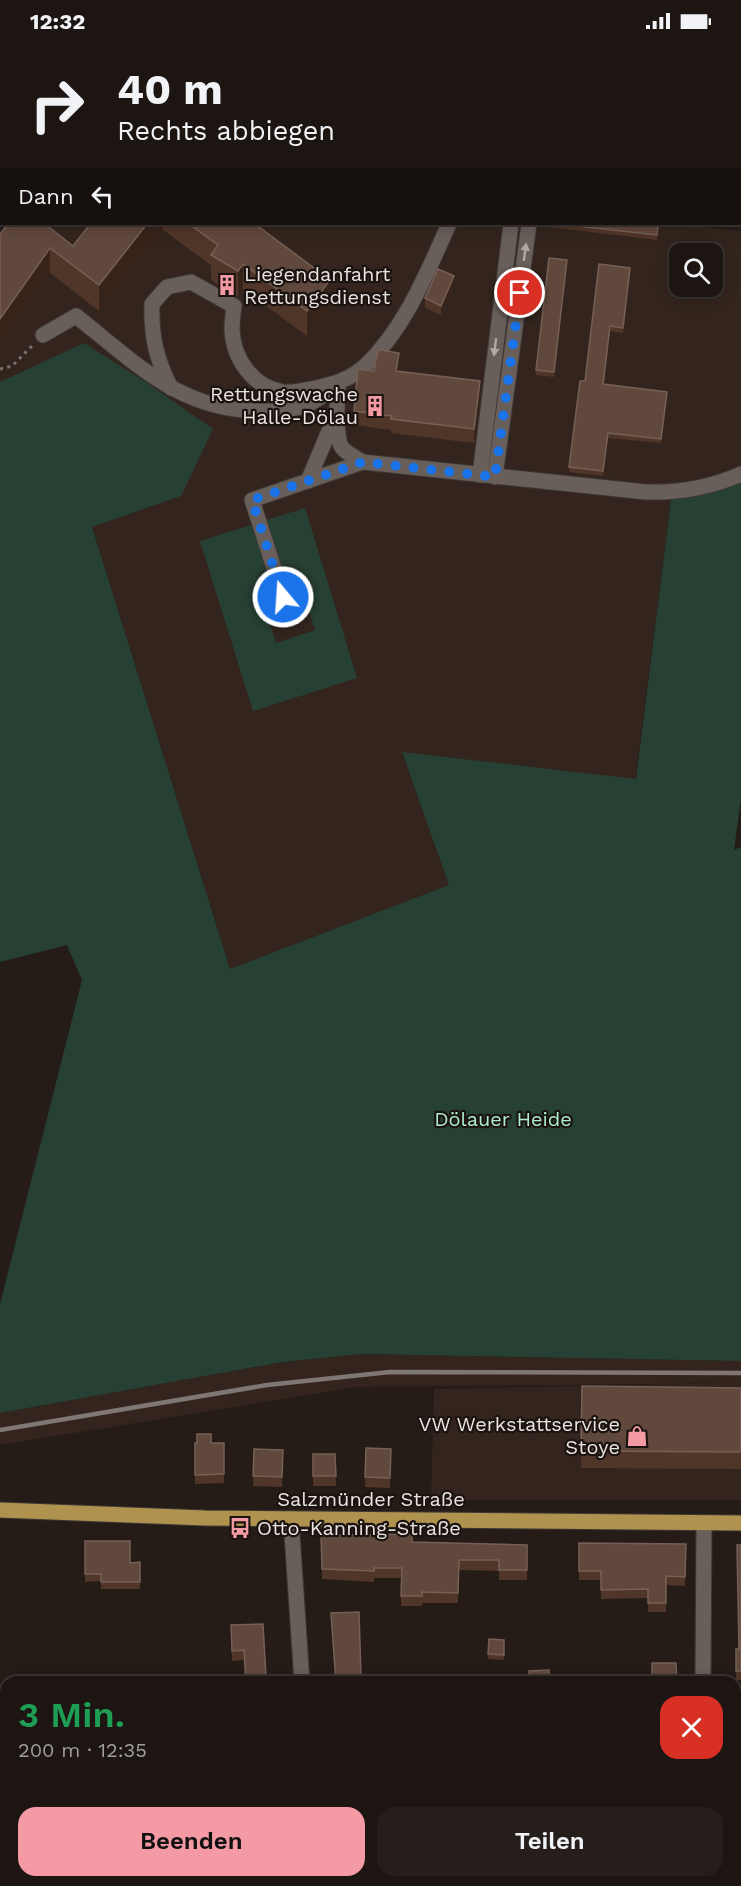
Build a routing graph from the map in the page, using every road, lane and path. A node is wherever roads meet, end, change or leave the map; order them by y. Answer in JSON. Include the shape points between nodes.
{"nodes":[{"id":1,"x":449,"y":225,"type":"edge"},
{"id":2,"x":514,"y":225,"type":"edge"},
{"id":3,"x":529,"y":225,"type":"edge"},
{"id":4,"x":43,"y":335,"type":"joint"},
{"id":5,"x":0,"y":369,"type":"edge"},
{"id":6,"x":338,"y":383,"type":"junction"},
{"id":7,"x":171,"y":388,"type":"junction"},
{"id":8,"x":337,"y":412,"type":"junction"},
{"id":9,"x":363,"y":462,"type":"junction"},
{"id":10,"x":741,"y":474,"type":"edge"},
{"id":11,"x":480,"y":475,"type":"junction"},
{"id":12,"x":495,"y":477,"type":"junction"},
{"id":13,"x":308,"y":481,"type":"junction"},
{"id":14,"x":283,"y":597,"type":"dead end"},
{"id":15,"x":0,"y":1510,"type":"edge"},
{"id":16,"x":291,"y":1519,"type":"junction"},
{"id":17,"x":704,"y":1523,"type":"junction"},
{"id":18,"x":741,"y":1523,"type":"edge"},
{"id":19,"x":302,"y":1676,"type":"edge"},
{"id":20,"x":703,"y":1676,"type":"edge"}],
"edges":[{"from":1,"to":6,"type":"street","via":[[391,335],[365,365]]},
{"from":2,"to":11,"type":"street","one_way":true},
{"from":12,"to":3,"type":"street","one_way":true},
{"from":4,"to":5,"type":"path","via":[[12,366]]},
{"from":4,"to":7,"type":"street","via":[[76,315]]},
{"from":6,"to":7,"type":"street","via":[[310,405],[273,410],[232,410],[186,397]]},
{"from":6,"to":7,"type":"street","via":[[284,392],[253,378],[234,345],[234,306],[191,282],[167,287],[152,304],[151,330]]},
{"from":6,"to":8,"type":"street"},
{"from":8,"to":9,"type":"street","via":[[339,444]]},
{"from":8,"to":13,"type":"street"},
{"from":9,"to":11,"type":"street"},
{"from":9,"to":13,"type":"street"},
{"from":10,"to":12,"type":"street","via":[[702,489],[672,493]]},
{"from":11,"to":12,"type":"street"},
{"from":13,"to":14,"type":"street","via":[[252,500]]},
{"from":15,"to":16,"type":"main road","name":"Salzmünder Straße"},
{"from":16,"to":17,"type":"main road","name":"Salzmünder Straße"},
{"from":16,"to":19,"type":"street"},
{"from":17,"to":18,"type":"main road","name":"Salzmünder Straße"},
{"from":17,"to":20,"type":"street"}]}
